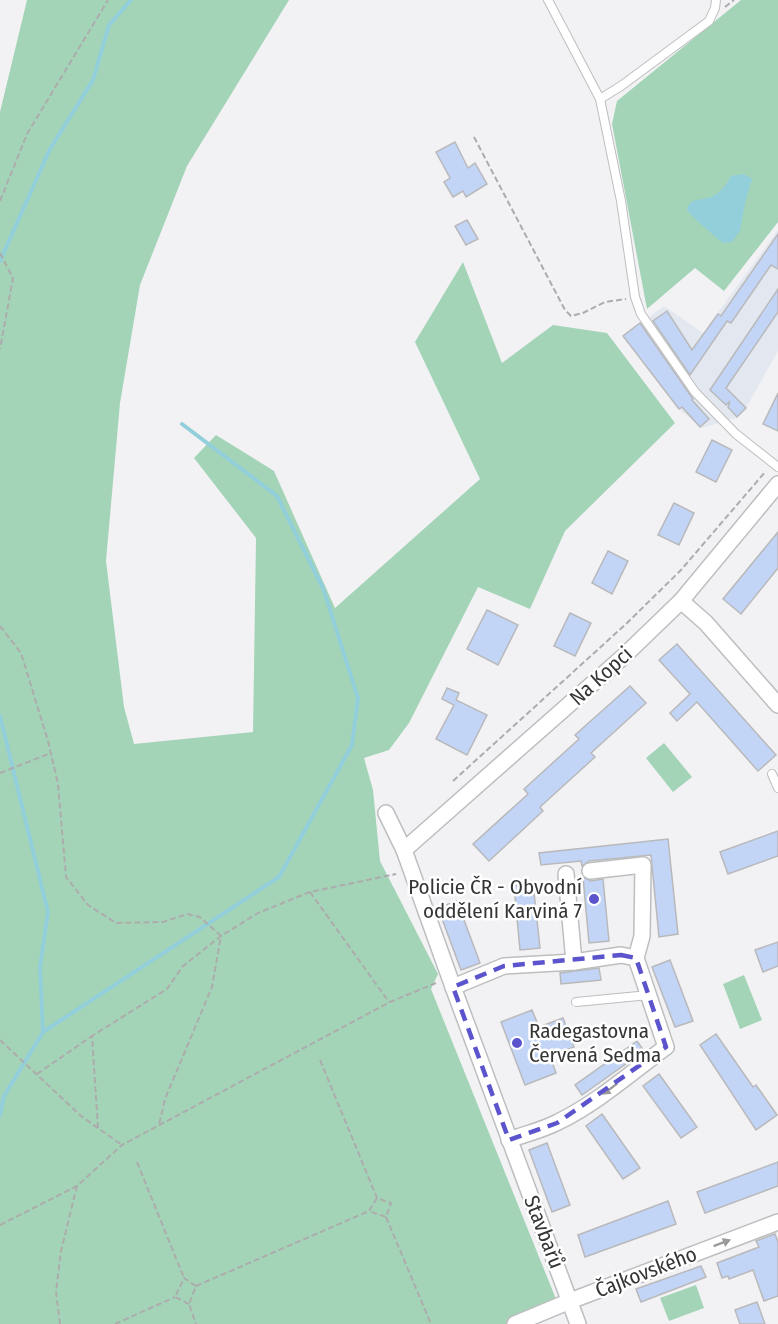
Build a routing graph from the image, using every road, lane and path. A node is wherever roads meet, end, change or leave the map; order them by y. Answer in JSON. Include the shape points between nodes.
{"nodes":[{"id":1,"x":108,"y":0,"type":"edge"},
{"id":2,"x":548,"y":0,"type":"edge"},
{"id":3,"x":716,"y":0,"type":"edge"},
{"id":4,"x":600,"y":99,"type":"junction"},
{"id":5,"x":474,"y":137,"type":"dead end"},
{"id":6,"x":0,"y":201,"type":"edge"},
{"id":7,"x":0,"y":253,"type":"edge"},
{"id":8,"x":635,"y":297,"type":"junction"},
{"id":9,"x":0,"y":349,"type":"edge"},
{"id":10,"x":776,"y":465,"type":"edge"},
{"id":11,"x":778,"y":484,"type":"edge"},
{"id":12,"x":681,"y":601,"type":"junction"},
{"id":13,"x":0,"y":626,"type":"edge"},
{"id":14,"x":778,"y":705,"type":"edge"},
{"id":15,"x":51,"y":753,"type":"junction"},
{"id":16,"x":0,"y":773,"type":"edge"},
{"id":17,"x":772,"y":774,"type":"dead end"},
{"id":18,"x":453,"y":781,"type":"dead end"},
{"id":19,"x":778,"y":788,"type":"edge"},
{"id":20,"x":386,"y":813,"type":"dead end"},
{"id":21,"x":404,"y":850,"type":"junction"},
{"id":22,"x":412,"y":871,"type":"junction"},
{"id":23,"x":590,"y":871,"type":"dead end"},
{"id":24,"x":566,"y":874,"type":"dead end"},
{"id":25,"x":310,"y":892,"type":"junction"},
{"id":26,"x":221,"y":936,"type":"junction"},
{"id":27,"x":636,"y":958,"type":"junction"},
{"id":28,"x":574,"y":962,"type":"junction"},
{"id":29,"x":451,"y":982,"type":"junction"},
{"id":30,"x":649,"y":995,"type":"junction"},
{"id":31,"x":390,"y":1002,"type":"junction"},
{"id":32,"x":576,"y":1002,"type":"dead end"},
{"id":33,"x":92,"y":1036,"type":"junction"},
{"id":34,"x":0,"y":1040,"type":"edge"},
{"id":35,"x":320,"y":1060,"type":"dead end"},
{"id":36,"x":36,"y":1074,"type":"junction"},
{"id":37,"x":159,"y":1125,"type":"junction"},
{"id":38,"x":98,"y":1128,"type":"junction"},
{"id":39,"x":509,"y":1140,"type":"junction"},
{"id":40,"x":122,"y":1145,"type":"junction"},
{"id":41,"x":137,"y":1162,"type":"dead end"},
{"id":42,"x":77,"y":1186,"type":"junction"},
{"id":43,"x":377,"y":1198,"type":"junction"},
{"id":44,"x":369,"y":1211,"type":"junction"},
{"id":45,"x":386,"y":1217,"type":"junction"},
{"id":46,"x":778,"y":1222,"type":"edge"},
{"id":47,"x":0,"y":1226,"type":"edge"},
{"id":48,"x":184,"y":1278,"type":"junction"},
{"id":49,"x":196,"y":1286,"type":"junction"},
{"id":50,"x":175,"y":1297,"type":"junction"},
{"id":51,"x":570,"y":1301,"type":"junction"},
{"id":52,"x":189,"y":1304,"type":"junction"},
{"id":53,"x":60,"y":1324,"type":"edge"},
{"id":54,"x":115,"y":1324,"type":"edge"},
{"id":55,"x":196,"y":1324,"type":"edge"},
{"id":56,"x":431,"y":1324,"type":"edge"},
{"id":57,"x":515,"y":1324,"type":"edge"},
{"id":58,"x":578,"y":1324,"type":"edge"}],
"edges":[{"from":1,"to":6,"type":"path","via":[[27,134]]},
{"from":2,"to":4,"type":"lane"},
{"from":3,"to":4,"type":"lane","via":[[709,21]]},
{"from":4,"to":8,"type":"lane"},
{"from":5,"to":8,"type":"path","via":[[571,316],[605,302]]},
{"from":7,"to":9,"type":"path","via":[[13,278]]},
{"from":8,"to":10,"type":"lane","via":[[640,314],[695,392],[736,434]]},
{"from":10,"to":18,"type":"path","via":[[642,609]]},
{"from":11,"to":12,"type":"street","name":"Na Kopci"},
{"from":12,"to":14,"type":"street","via":[[706,623]]},
{"from":12,"to":21,"type":"street","name":"Na Kopci"},
{"from":13,"to":15,"type":"path","via":[[21,653]]},
{"from":15,"to":16,"type":"path"},
{"from":15,"to":26,"type":"path","via":[[58,784],[66,877],[88,905],[116,923],[163,922],[187,914],[200,917]]},
{"from":17,"to":19,"type":"lane"},
{"from":20,"to":21,"type":"street","name":"Stavbařů"},
{"from":21,"to":22,"type":"street","name":"Stavbařů"},
{"from":22,"to":25,"type":"path"},
{"from":22,"to":29,"type":"street","name":"Stavbařů"},
{"from":23,"to":27,"type":"street","via":[[643,866],[642,936]]},
{"from":24,"to":28,"type":"street"},
{"from":25,"to":26,"type":"path","via":[[258,913]]},
{"from":25,"to":31,"type":"path"},
{"from":26,"to":33,"type":"path","via":[[183,966],[167,989]]},
{"from":26,"to":37,"type":"path","via":[[212,987],[165,1099]]},
{"from":27,"to":28,"type":"street","via":[[621,955]]},
{"from":27,"to":30,"type":"street"},
{"from":28,"to":29,"type":"street","via":[[504,966]]},
{"from":29,"to":31,"type":"path"},
{"from":29,"to":39,"type":"street","name":"Stavbařů"},
{"from":30,"to":32,"type":"lane"},
{"from":30,"to":39,"type":"street","one_way":true,"via":[[666,1047],[557,1123]]},
{"from":31,"to":37,"type":"path"},
{"from":33,"to":36,"type":"path"},
{"from":33,"to":38,"type":"path"},
{"from":34,"to":36,"type":"path"},
{"from":35,"to":43,"type":"path"},
{"from":36,"to":38,"type":"path"},
{"from":37,"to":40,"type":"path"},
{"from":38,"to":40,"type":"path"},
{"from":39,"to":51,"type":"street","name":"Stavbařů"},
{"from":40,"to":42,"type":"path"},
{"from":41,"to":48,"type":"path"},
{"from":42,"to":47,"type":"path"},
{"from":42,"to":53,"type":"path","via":[[61,1251],[56,1292]]},
{"from":43,"to":44,"type":"path"},
{"from":43,"to":45,"type":"path","via":[[391,1203]]},
{"from":44,"to":45,"type":"path"},
{"from":44,"to":49,"type":"path"},
{"from":45,"to":56,"type":"path"},
{"from":51,"to":46,"type":"street","name":"Čajkovského","one_way":true},
{"from":48,"to":49,"type":"path"},
{"from":48,"to":50,"type":"path"},
{"from":49,"to":52,"type":"path"},
{"from":50,"to":52,"type":"path"},
{"from":50,"to":54,"type":"path"},
{"from":51,"to":57,"type":"street","name":"Čajkovského"},
{"from":51,"to":58,"type":"street","name":"Stavbařů"},
{"from":52,"to":55,"type":"path"}]}
